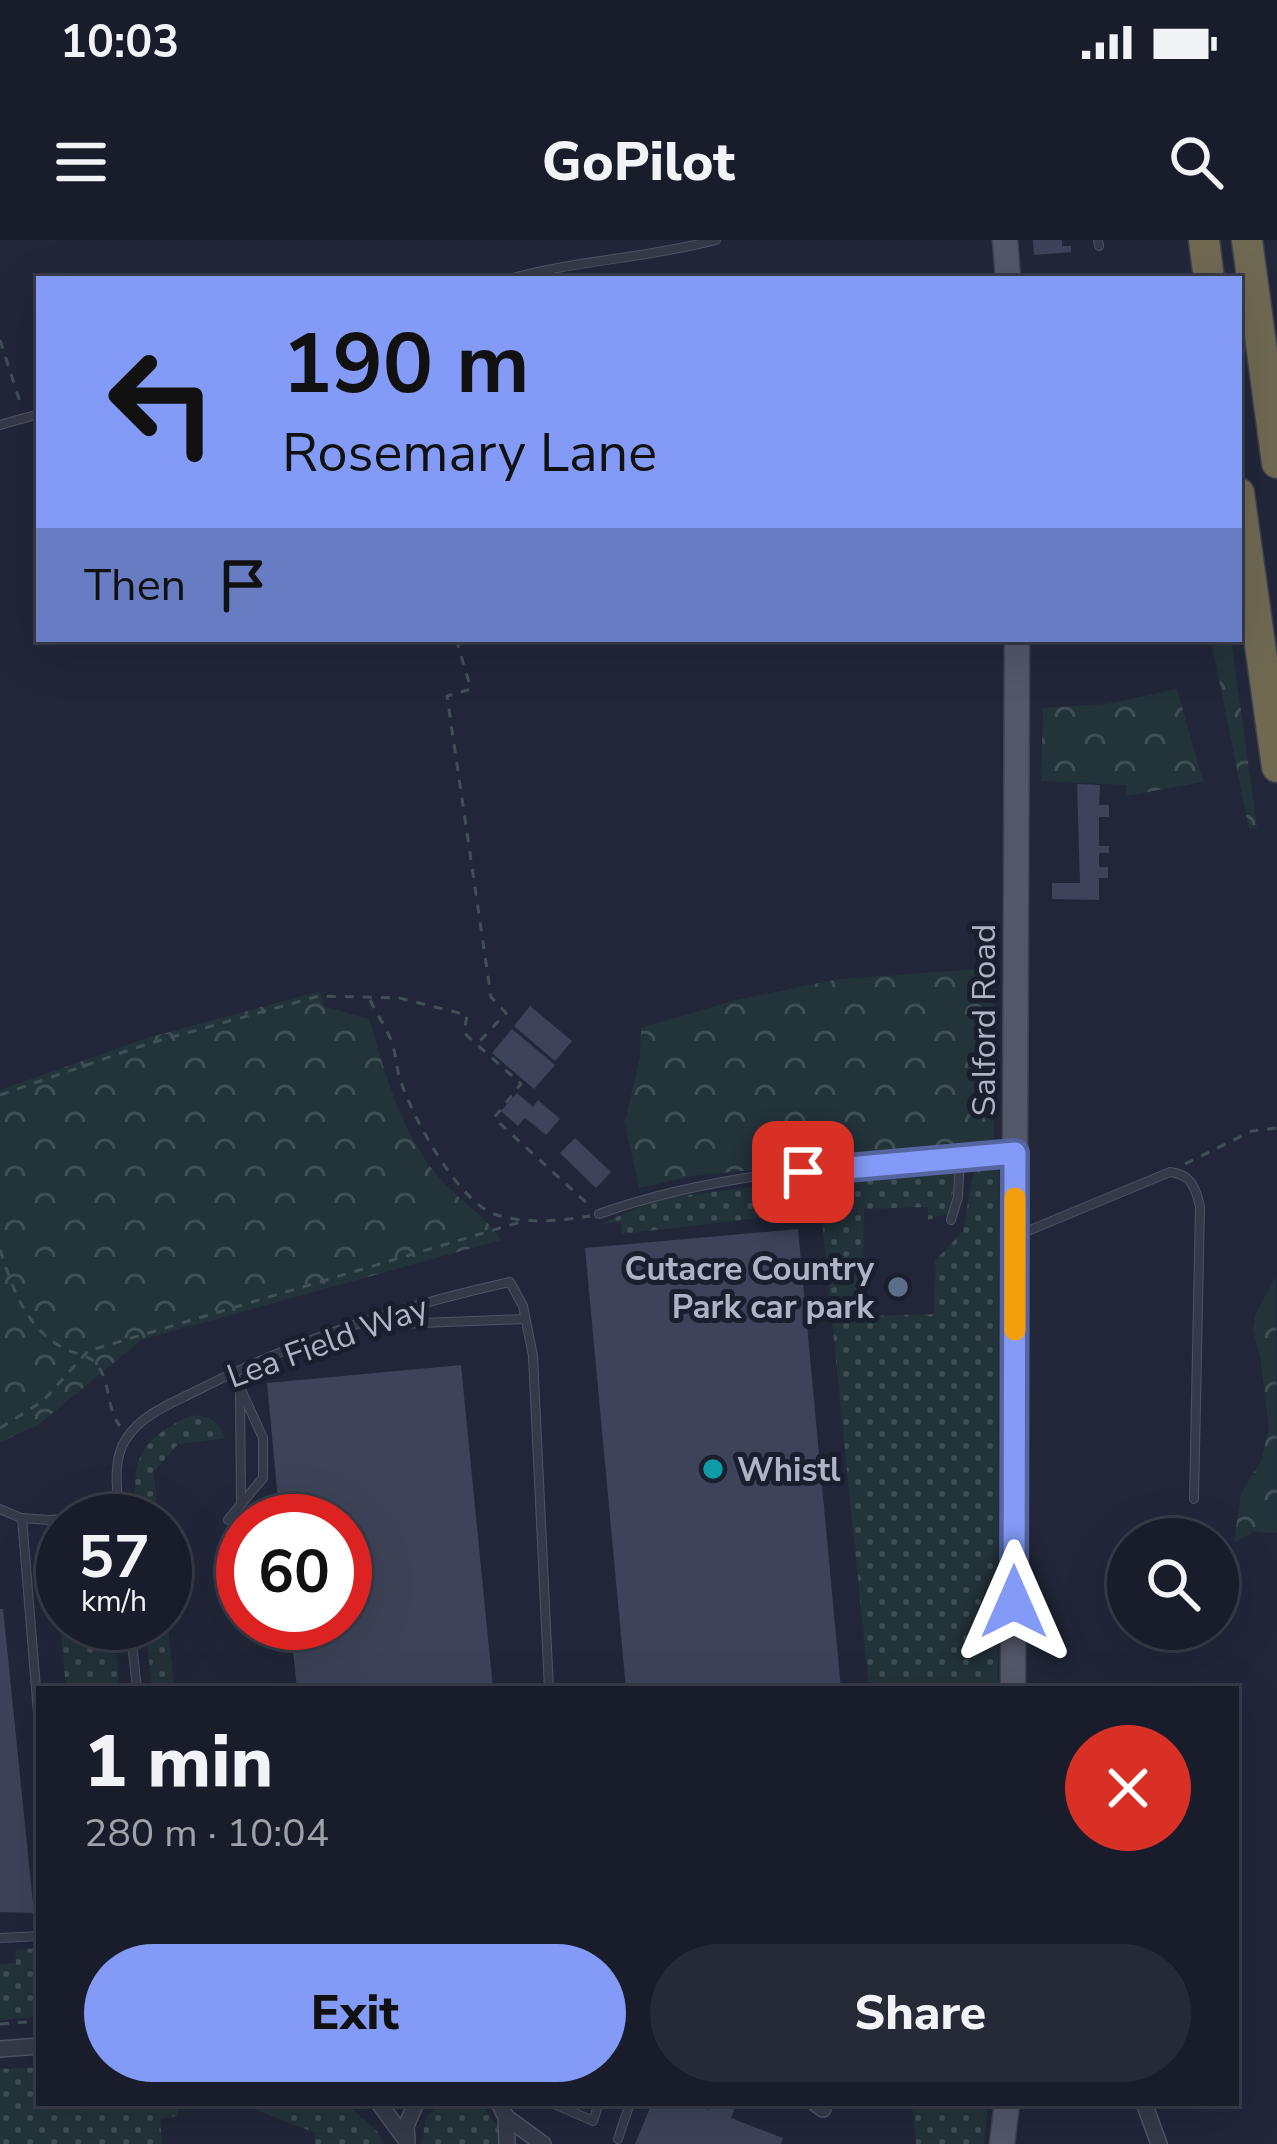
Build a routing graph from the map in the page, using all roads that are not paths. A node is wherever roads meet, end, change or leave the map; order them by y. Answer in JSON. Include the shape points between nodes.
{"nodes":[{"id":1,"x":716,"y":240,"type":"edge"},
{"id":2,"x":1005,"y":240,"type":"edge"},
{"id":3,"x":1204,"y":240,"type":"edge"},
{"id":4,"x":1247,"y":240,"type":"edge"},
{"id":5,"x":520,"y":276,"type":"edge"},
{"id":6,"x":1008,"y":276,"type":"edge"},
{"id":7,"x":1209,"y":276,"type":"edge"},
{"id":8,"x":36,"y":415,"type":"edge"},
{"id":9,"x":0,"y":425,"type":"edge"},
{"id":10,"x":1277,"y":463,"type":"edge"},
{"id":11,"x":1242,"y":515,"type":"edge"},
{"id":12,"x":1017,"y":642,"type":"edge"},
{"id":13,"x":1277,"y":767,"type":"edge"},
{"id":14,"x":1015,"y":1153,"type":"junction"},
{"id":15,"x":960,"y":1158,"type":"junction"},
{"id":16,"x":598,"y":1214,"type":"road end"},
{"id":17,"x":951,"y":1220,"type":"dead end"},
{"id":18,"x":1015,"y":1236,"type":"junction"},
{"id":19,"x":526,"y":1319,"type":"junction"},
{"id":20,"x":356,"y":1326,"type":"junction"},
{"id":21,"x":233,"y":1372,"type":"junction"},
{"id":22,"x":240,"y":1389,"type":"junction"},
{"id":23,"x":119,"y":1494,"type":"edge"},
{"id":24,"x":241,"y":1494,"type":"edge"},
{"id":25,"x":250,"y":1494,"type":"edge"},
{"id":26,"x":1194,"y":1499,"type":"dead end"},
{"id":27,"x":0,"y":1509,"type":"edge"},
{"id":28,"x":22,"y":1518,"type":"junction"},
{"id":29,"x":36,"y":1519,"type":"edge"},
{"id":30,"x":133,"y":1650,"type":"edge"},
{"id":31,"x":137,"y":1686,"type":"edge"},
{"id":32,"x":549,"y":1686,"type":"edge"},
{"id":33,"x":1013,"y":1686,"type":"edge"},
{"id":34,"x":36,"y":1688,"type":"edge"},
{"id":35,"x":36,"y":1936,"type":"edge"},
{"id":36,"x":0,"y":1938,"type":"edge"},
{"id":37,"x":36,"y":2046,"type":"edge"},
{"id":38,"x":0,"y":2049,"type":"edge"},
{"id":39,"x":382,"y":2106,"type":"edge"},
{"id":40,"x":415,"y":2106,"type":"edge"},
{"id":41,"x":559,"y":2106,"type":"edge"},
{"id":42,"x":598,"y":2106,"type":"edge"},
{"id":43,"x":629,"y":2106,"type":"edge"},
{"id":44,"x":1006,"y":2106,"type":"edge"},
{"id":45,"x":1145,"y":2106,"type":"edge"},
{"id":46,"x":502,"y":2110,"type":"edge"},
{"id":47,"x":618,"y":2139,"type":"dead end"},
{"id":48,"x":407,"y":2142,"type":"edge"},
{"id":49,"x":507,"y":2144,"type":"edge"},
{"id":50,"x":543,"y":2144,"type":"edge"},
{"id":51,"x":1002,"y":2144,"type":"edge"},
{"id":52,"x":1159,"y":2144,"type":"edge"}],
"edges":[{"from":1,"to":5,"type":"lane"},
{"from":2,"to":6,"type":"main road"},
{"from":3,"to":7,"type":"highway"},
{"from":4,"to":10,"type":"highway"},
{"from":8,"to":9,"type":"lane"},
{"from":11,"to":13,"type":"highway"},
{"from":12,"to":14,"type":"main road","name":"Salford Road"},
{"from":14,"to":15,"type":"lane"},
{"from":14,"to":18,"type":"main road","name":"Salford Road"},
{"from":15,"to":16,"type":"lane","via":[[720,1180]]},
{"from":15,"to":17,"type":"lane"},
{"from":18,"to":26,"type":"lane","via":[[1170,1172],[1188,1178],[1200,1207]]},
{"from":18,"to":33,"type":"main road","name":"Salford Road"},
{"from":19,"to":20,"type":"lane"},
{"from":19,"to":20,"type":"lane","name":"Lea Field Way","via":[[510,1282]]},
{"from":19,"to":32,"type":"lane"},
{"from":20,"to":21,"type":"lane","name":"Lea Field Way"},
{"from":21,"to":22,"type":"lane"},
{"from":21,"to":23,"type":"lane","name":"Lea Field Way","via":[[157,1411],[128,1436],[117,1463]]},
{"from":22,"to":24,"type":"lane"},
{"from":22,"to":25,"type":"lane","via":[[263,1438],[263,1478]]},
{"from":27,"to":28,"type":"lane"},
{"from":28,"to":29,"type":"lane"},
{"from":28,"to":34,"type":"lane"},
{"from":30,"to":31,"type":"lane"},
{"from":35,"to":36,"type":"lane"},
{"from":37,"to":38,"type":"street"},
{"from":39,"to":48,"type":"street"},
{"from":40,"to":48,"type":"street"},
{"from":41,"to":42,"type":"lane","via":[[592,2122]]},
{"from":43,"to":47,"type":"lane"},
{"from":44,"to":51,"type":"main road"},
{"from":45,"to":52,"type":"street"},
{"from":46,"to":49,"type":"street"},
{"from":46,"to":50,"type":"street"}]}
